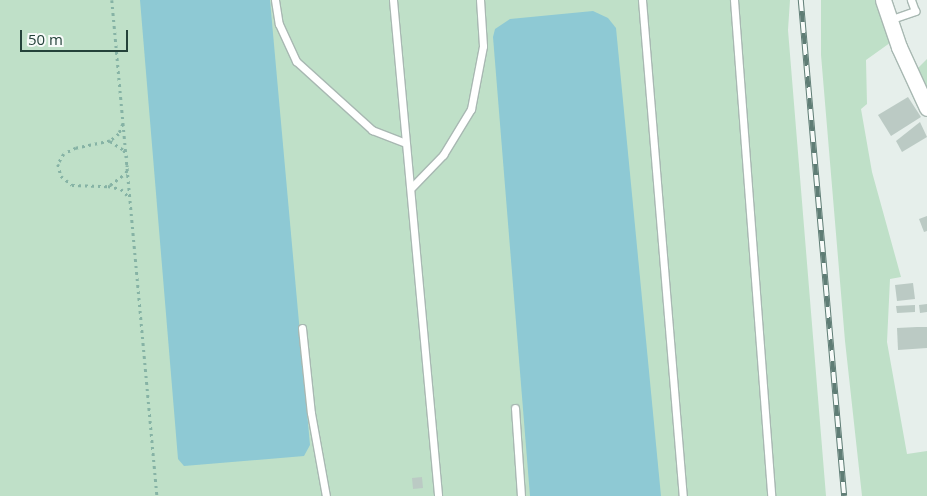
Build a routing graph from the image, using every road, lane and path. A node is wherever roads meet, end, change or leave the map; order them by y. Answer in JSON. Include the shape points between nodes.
{"nodes":[{"id":1,"x":112,"y":0,"type":"edge"},
{"id":2,"x":275,"y":0,"type":"edge"},
{"id":3,"x":393,"y":0,"type":"edge"},
{"id":4,"x":480,"y":0,"type":"edge"},
{"id":5,"x":642,"y":0,"type":"edge"},
{"id":6,"x":734,"y":0,"type":"edge"},
{"id":7,"x":883,"y":0,"type":"edge"},
{"id":8,"x":911,"y":0,"type":"edge"},
{"id":9,"x":889,"y":20,"type":"junction"},
{"id":10,"x":927,"y":108,"type":"edge"},
{"id":11,"x":124,"y":124,"type":"junction"},
{"id":12,"x":110,"y":141,"type":"junction"},
{"id":13,"x":404,"y":142,"type":"junction"},
{"id":14,"x":128,"y":160,"type":"junction"},
{"id":15,"x":108,"y":186,"type":"junction"},
{"id":16,"x":412,"y":187,"type":"junction"},
{"id":17,"x":130,"y":198,"type":"junction"},
{"id":18,"x":302,"y":328,"type":"dead end"},
{"id":19,"x":515,"y":408,"type":"dead end"},
{"id":20,"x":158,"y":496,"type":"edge"},
{"id":21,"x":326,"y":496,"type":"edge"},
{"id":22,"x":438,"y":496,"type":"edge"},
{"id":23,"x":522,"y":496,"type":"edge"},
{"id":24,"x":684,"y":496,"type":"edge"},
{"id":25,"x":771,"y":496,"type":"edge"}],
"edges":[{"from":1,"to":11,"type":"path"},
{"from":2,"to":13,"type":"lane","via":[[279,24],[296,62],[372,130]]},
{"from":3,"to":13,"type":"lane"},
{"from":4,"to":16,"type":"lane","via":[[484,46],[471,109],[443,155]]},
{"from":5,"to":24,"type":"lane"},
{"from":6,"to":25,"type":"lane"},
{"from":7,"to":9,"type":"main road"},
{"from":8,"to":9,"type":"lane","via":[[915,12]]},
{"from":9,"to":10,"type":"main road"},
{"from":11,"to":12,"type":"path"},
{"from":11,"to":14,"type":"path"},
{"from":12,"to":14,"type":"path","via":[[124,150]]},
{"from":12,"to":15,"type":"path","via":[[76,148],[64,154],[58,164],[61,176],[72,185]]},
{"from":13,"to":16,"type":"lane"},
{"from":14,"to":15,"type":"path","via":[[126,173],[118,182]]},
{"from":14,"to":17,"type":"path"},
{"from":15,"to":17,"type":"path","via":[[121,189]]},
{"from":16,"to":22,"type":"lane"},
{"from":17,"to":20,"type":"path"},
{"from":18,"to":21,"type":"lane","via":[[311,413]]},
{"from":19,"to":23,"type":"lane"}]}
